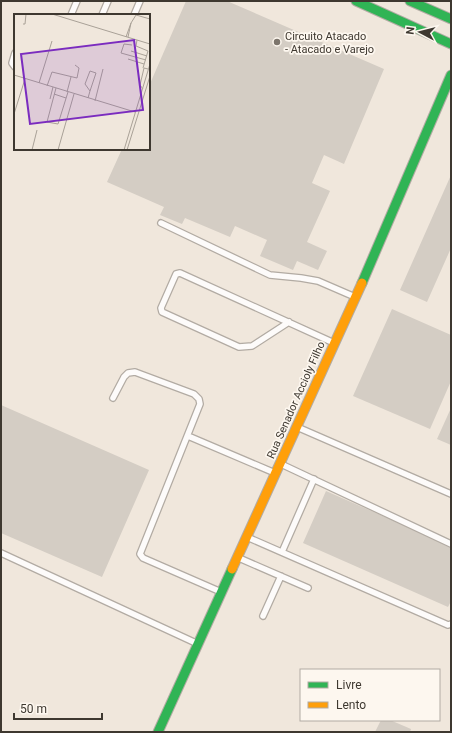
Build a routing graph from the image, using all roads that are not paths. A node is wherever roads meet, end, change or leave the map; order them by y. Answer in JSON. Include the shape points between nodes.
{"nodes":[{"id":1,"x":77,"y":1,"type":"edge"},
{"id":2,"x":108,"y":1,"type":"edge"},
{"id":3,"x":140,"y":1,"type":"edge"},
{"id":4,"x":356,"y":1,"type":"edge"},
{"id":5,"x":410,"y":1,"type":"edge"},
{"id":6,"x":71,"y":14,"type":"edge"},
{"id":7,"x":102,"y":14,"type":"edge"},
{"id":8,"x":134,"y":14,"type":"edge"},
{"id":9,"x":451,"y":19,"type":"edge"},
{"id":10,"x":451,"y":44,"type":"edge"},
{"id":11,"x":14,"y":56,"type":"edge"},
{"id":12,"x":14,"y":65,"type":"edge"},
{"id":13,"x":451,"y":75,"type":"edge"},
{"id":14,"x":161,"y":223,"type":"dead end"},
{"id":15,"x":356,"y":297,"type":"junction"},
{"id":16,"x":289,"y":322,"type":"junction"},
{"id":17,"x":335,"y":343,"type":"junction"},
{"id":18,"x":113,"y":398,"type":"dead end"},
{"id":19,"x":297,"y":426,"type":"junction"},
{"id":20,"x":188,"y":436,"type":"junction"},
{"id":21,"x":280,"y":464,"type":"junction"},
{"id":22,"x":276,"y":473,"type":"junction"},
{"id":23,"x":314,"y":480,"type":"junction"},
{"id":24,"x":451,"y":494,"type":"edge"},
{"id":25,"x":246,"y":537,"type":"junction"},
{"id":26,"x":451,"y":544,"type":"edge"},
{"id":27,"x":282,"y":552,"type":"junction"},
{"id":28,"x":1,"y":553,"type":"edge"},
{"id":29,"x":237,"y":557,"type":"junction"},
{"id":30,"x":281,"y":576,"type":"junction"},
{"id":31,"x":308,"y":588,"type":"dead end"},
{"id":32,"x":222,"y":592,"type":"junction"},
{"id":33,"x":263,"y":616,"type":"dead end"},
{"id":34,"x":451,"y":624,"type":"edge"},
{"id":35,"x":198,"y":644,"type":"junction"},
{"id":36,"x":159,"y":732,"type":"edge"}],
"edges":[{"from":1,"to":6,"type":"lane"},
{"from":2,"to":7,"type":"lane"},
{"from":3,"to":8,"type":"lane"},
{"from":4,"to":10,"type":"street"},
{"from":5,"to":9,"type":"street"},
{"from":11,"to":12,"type":"lane"},
{"from":13,"to":15,"type":"street","name":"Rua Senador Accioly Filho"},
{"from":14,"to":15,"type":"lane","via":[[270,275],[318,281]]},
{"from":15,"to":17,"type":"street","name":"Rua Senador Accioly Filho"},
{"from":16,"to":16,"type":"lane","via":[[180,273],[176,274],[161,308],[162,312],[239,347],[252,346]]},
{"from":16,"to":17,"type":"lane"},
{"from":17,"to":19,"type":"street","name":"Rua Senador Accioly Filho"},
{"from":18,"to":20,"type":"lane","via":[[128,372],[135,372],[194,394],[200,404]]},
{"from":19,"to":21,"type":"street","name":"Rua Senador Accioly Filho"},
{"from":19,"to":24,"type":"lane"},
{"from":20,"to":22,"type":"lane"},
{"from":20,"to":32,"type":"lane","via":[[140,556]]},
{"from":21,"to":22,"type":"street","name":"Rua Senador Accioly Filho"},
{"from":21,"to":23,"type":"lane"},
{"from":22,"to":25,"type":"street","name":"Rua Senador Accioly Filho"},
{"from":23,"to":26,"type":"lane"},
{"from":23,"to":27,"type":"lane"},
{"from":25,"to":27,"type":"lane"},
{"from":25,"to":29,"type":"street","name":"Rua Senador Accioly Filho"},
{"from":27,"to":34,"type":"lane","via":[[448,625]]},
{"from":28,"to":35,"type":"lane"},
{"from":29,"to":30,"type":"lane"},
{"from":29,"to":32,"type":"street","name":"Rua Senador Accioly Filho"},
{"from":30,"to":31,"type":"lane"},
{"from":30,"to":33,"type":"lane"},
{"from":32,"to":35,"type":"street","name":"Rua Senador Accioly Filho"},
{"from":35,"to":36,"type":"street","name":"Rua Senador Accioly Filho"}]}
